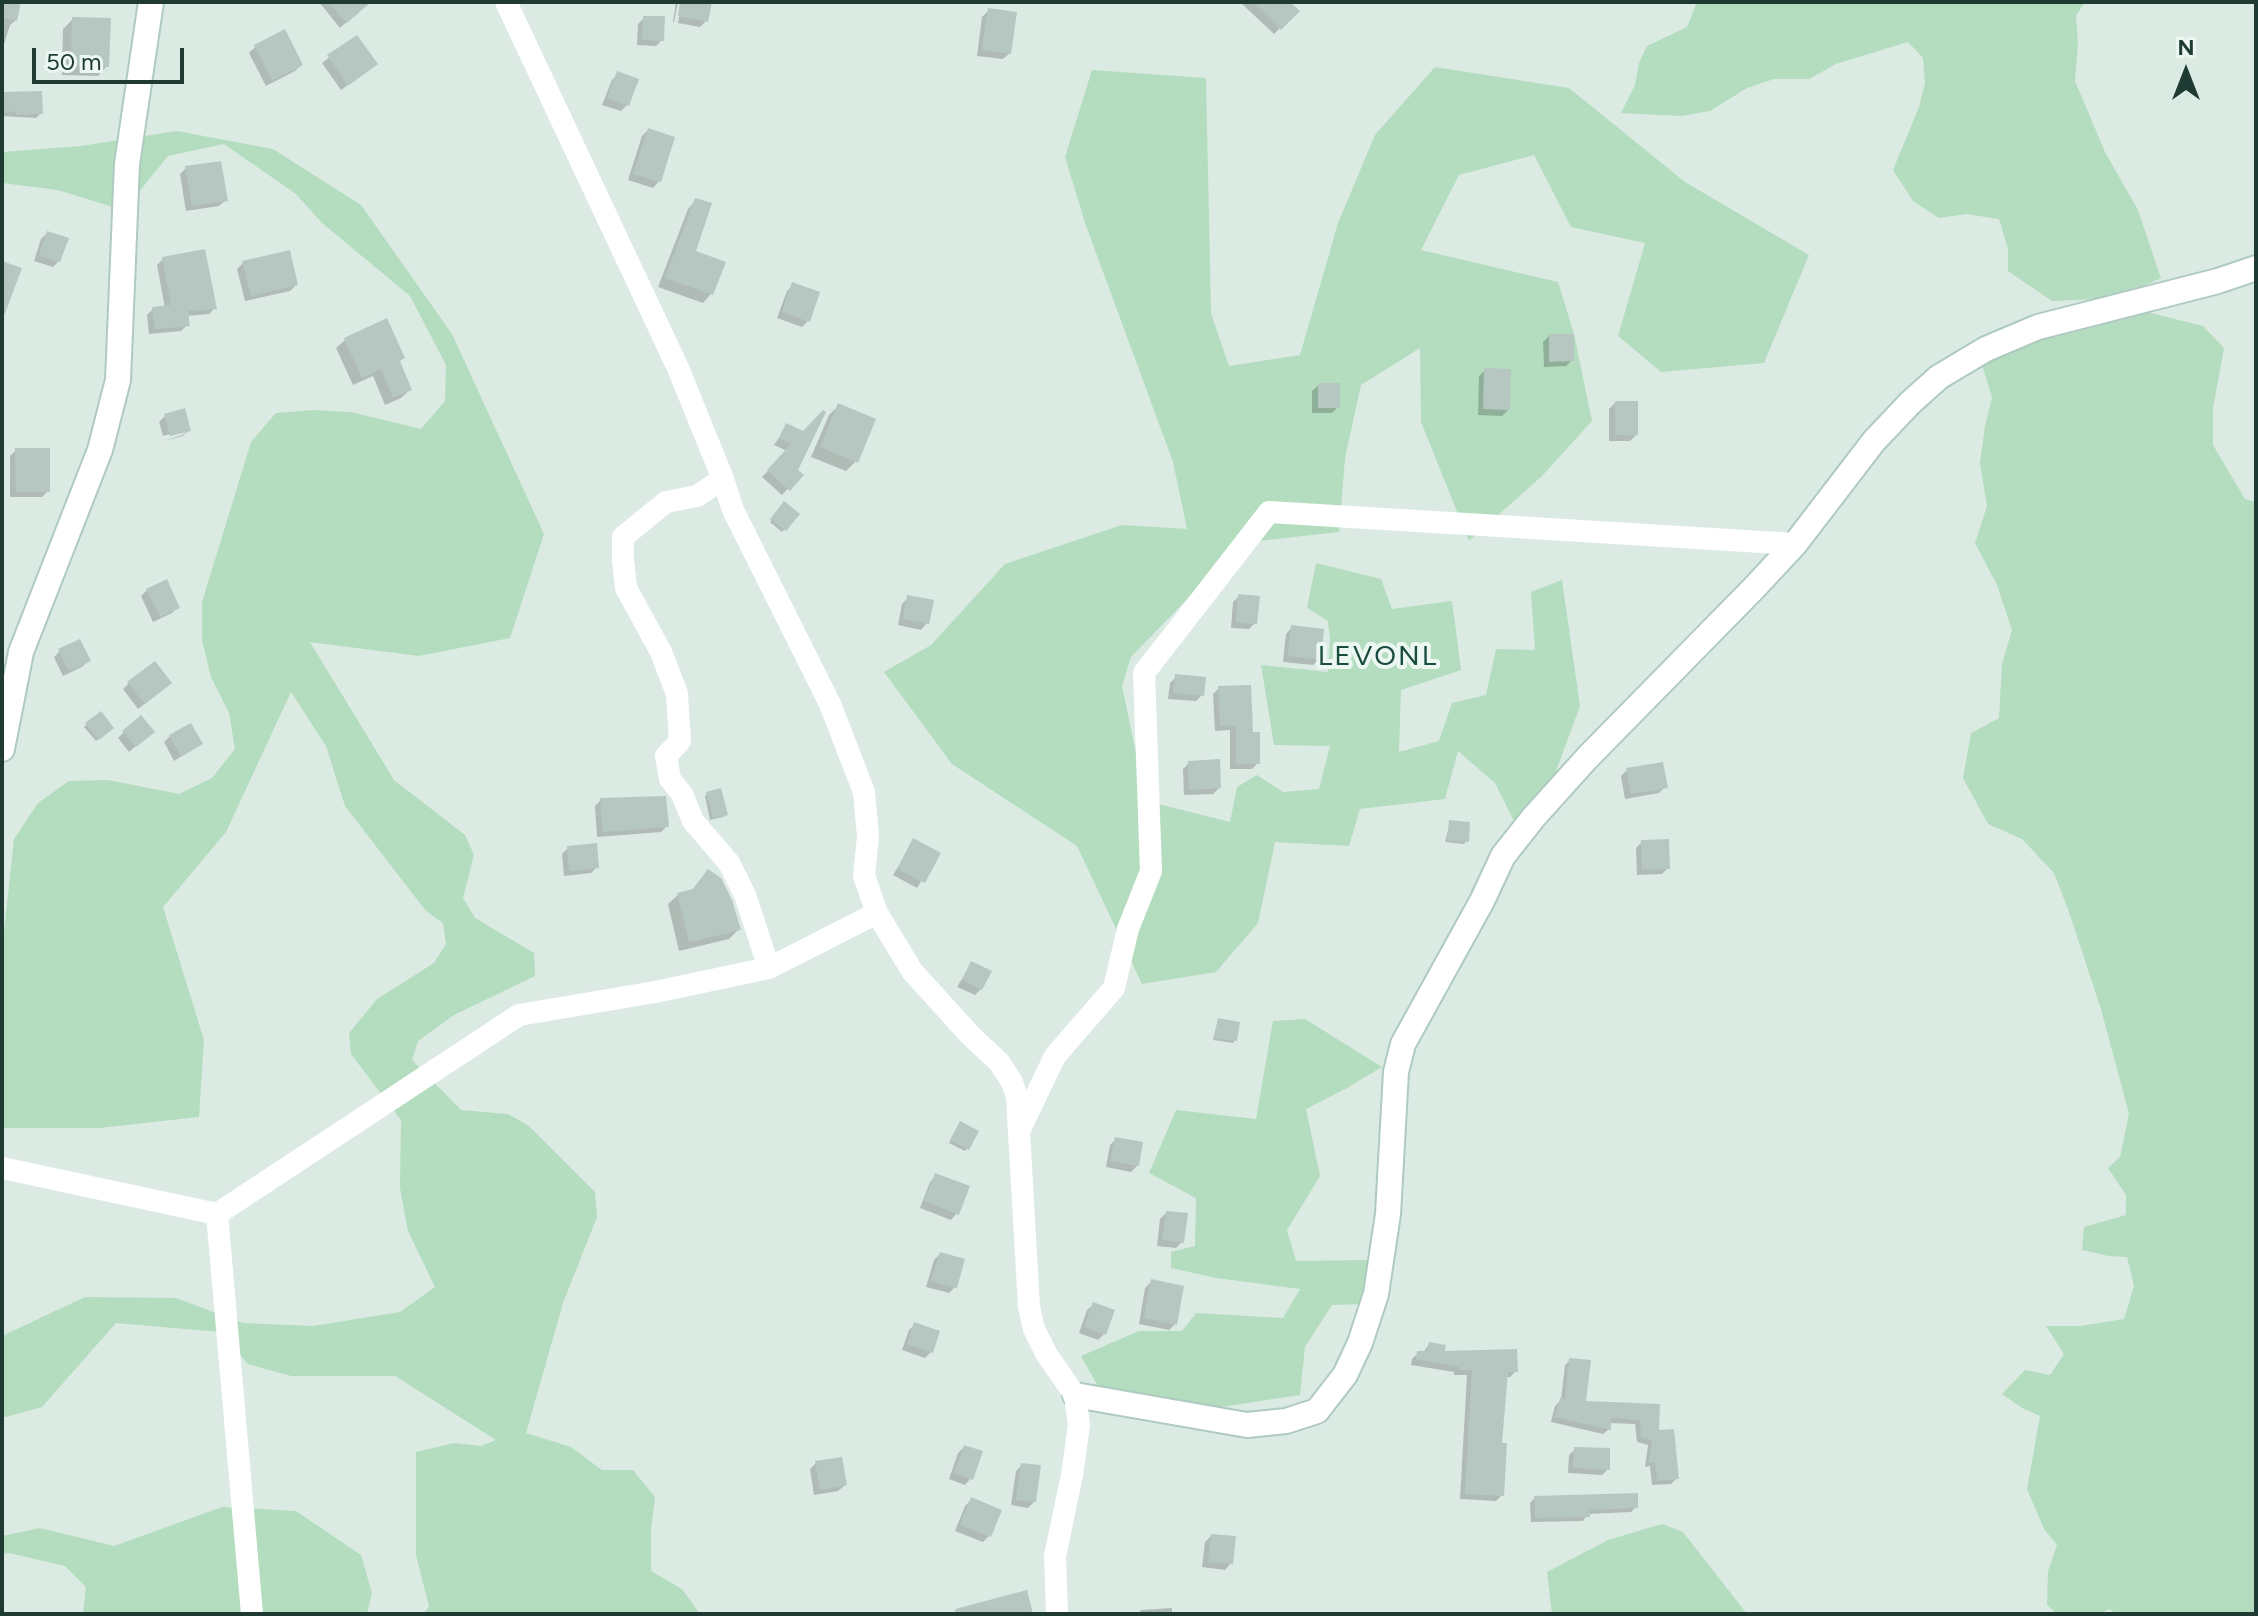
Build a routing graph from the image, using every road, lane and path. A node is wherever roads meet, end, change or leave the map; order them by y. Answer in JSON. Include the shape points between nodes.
{"nodes":[{"id":1,"x":151,"y":2,"type":"edge"},
{"id":2,"x":506,"y":2,"type":"edge"},
{"id":3,"x":2256,"y":268,"type":"edge"},
{"id":4,"x":723,"y":479,"type":"junction"},
{"id":5,"x":1795,"y":544,"type":"junction"},
{"id":6,"x":2,"y":749,"type":"edge"},
{"id":7,"x":877,"y":913,"type":"junction"},
{"id":8,"x":769,"y":968,"type":"junction"},
{"id":9,"x":1019,"y":1132,"type":"junction"},
{"id":10,"x":2,"y":1168,"type":"edge"},
{"id":11,"x":217,"y":1214,"type":"junction"},
{"id":12,"x":1075,"y":1395,"type":"junction"},
{"id":13,"x":252,"y":1614,"type":"edge"},
{"id":14,"x":1057,"y":1614,"type":"edge"}],
"edges":[{"from":1,"to":6,"type":"street","via":[[127,164],[118,380],[100,450],[21,652]]},
{"from":2,"to":4,"type":"street","via":[[678,368]]},
{"from":3,"to":5,"type":"street","via":[[2038,327],[1939,377],[1874,441]]},
{"from":4,"to":7,"type":"street","via":[[733,510],[830,704],[864,792],[864,876]]},
{"from":4,"to":8,"type":"street","via":[[697,496],[666,502],[623,537],[623,560],[626,588],[677,694],[680,741],[666,756],[670,779],[693,821],[729,863]]},
{"from":5,"to":9,"type":"street","via":[[1269,512],[1144,673],[1151,871],[1128,929],[1114,988],[1055,1056]]},
{"from":5,"to":12,"type":"street","via":[[1587,758],[1503,856],[1403,1044],[1376,1294],[1345,1375],[1317,1411],[1247,1425]]},
{"from":7,"to":8,"type":"street"},
{"from":7,"to":9,"type":"street","via":[[912,971],[1012,1082]]},
{"from":8,"to":11,"type":"street","via":[[519,1015]]},
{"from":9,"to":12,"type":"street","via":[[1029,1307],[1047,1355]]},
{"from":10,"to":11,"type":"street"},
{"from":11,"to":13,"type":"street"},
{"from":12,"to":14,"type":"street","via":[[1077,1446],[1055,1556]]}]}
